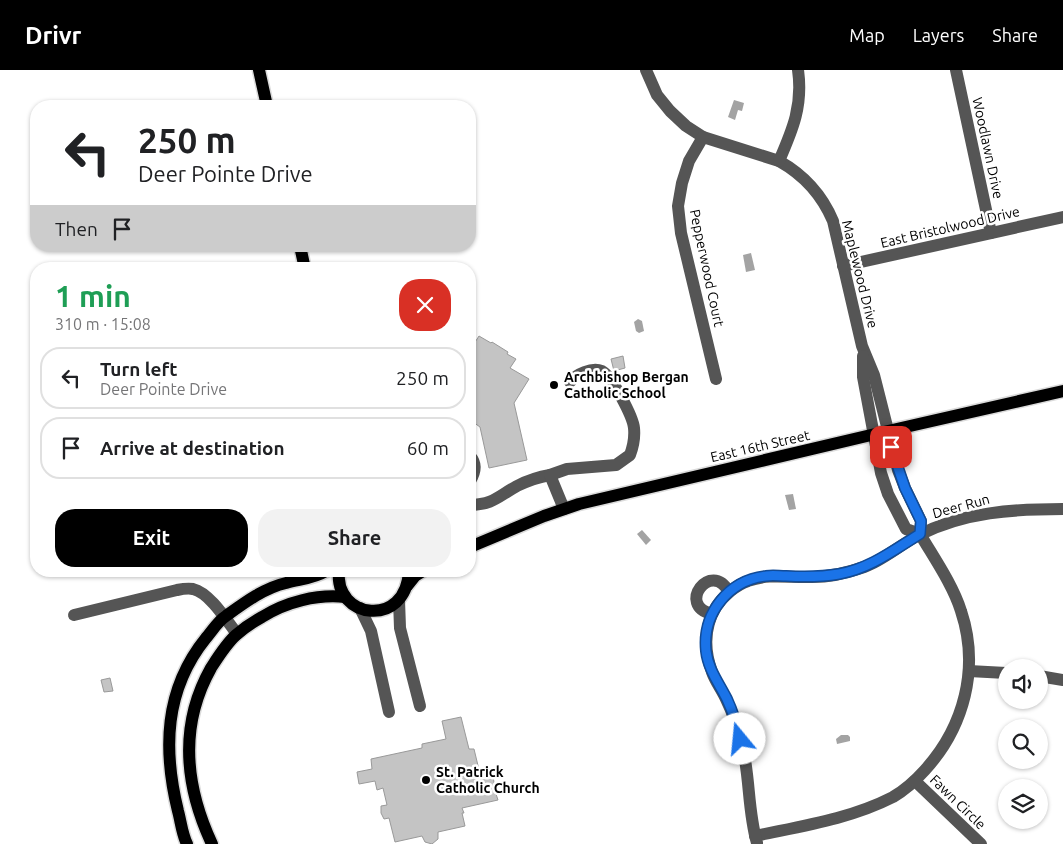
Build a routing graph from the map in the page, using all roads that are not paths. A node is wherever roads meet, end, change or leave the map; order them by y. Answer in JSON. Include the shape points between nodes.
{"nodes":[{"id":1,"x":259,"y":70,"type":"edge"},
{"id":2,"x":646,"y":70,"type":"edge"},
{"id":3,"x":798,"y":70,"type":"edge"},
{"id":4,"x":956,"y":70,"type":"edge"},
{"id":5,"x":266,"y":100,"type":"edge"},
{"id":6,"x":703,"y":137,"type":"junction"},
{"id":7,"x":779,"y":161,"type":"junction"},
{"id":8,"x":1063,"y":217,"type":"edge"},
{"id":9,"x":991,"y":233,"type":"junction"},
{"id":10,"x":844,"y":266,"type":"junction"},
{"id":11,"x":862,"y":346,"type":"junction"},
{"id":12,"x":716,"y":379,"type":"dead end"},
{"id":13,"x":570,"y":382,"type":"dead end"},
{"id":14,"x":1063,"y":392,"type":"edge"},
{"id":15,"x":888,"y":431,"type":"junction"},
{"id":16,"x":874,"y":434,"type":"junction"},
{"id":17,"x":550,"y":475,"type":"junction"},
{"id":18,"x":476,"y":505,"type":"edge"},
{"id":19,"x":564,"y":509,"type":"junction"},
{"id":20,"x":1063,"y":509,"type":"edge"},
{"id":21,"x":920,"y":534,"type":"junction"},
{"id":22,"x":476,"y":545,"type":"edge"},
{"id":23,"x":312,"y":577,"type":"edge"},
{"id":24,"x":339,"y":577,"type":"edge"},
{"id":25,"x":408,"y":577,"type":"edge"},
{"id":26,"x":414,"y":577,"type":"edge"},
{"id":27,"x":407,"y":586,"type":"junction"},
{"id":28,"x":729,"y":592,"type":"junction"},
{"id":29,"x":345,"y":597,"type":"junction"},
{"id":30,"x":399,"y":600,"type":"junction"},
{"id":31,"x":360,"y":608,"type":"junction"},
{"id":32,"x":712,"y":614,"type":"junction"},
{"id":33,"x":74,"y":615,"type":"dead end"},
{"id":34,"x":224,"y":617,"type":"junction"},
{"id":35,"x":237,"y":634,"type":"junction"},
{"id":36,"x":969,"y":671,"type":"junction"},
{"id":37,"x":998,"y":672,"type":"edge"},
{"id":38,"x":1048,"y":678,"type":"edge"},
{"id":39,"x":1063,"y":680,"type":"edge"},
{"id":40,"x":420,"y":706,"type":"dead end"},
{"id":41,"x":389,"y":712,"type":"dead end"},
{"id":42,"x":915,"y":781,"type":"junction"},
{"id":43,"x":756,"y":840,"type":"edge"},
{"id":44,"x":187,"y":844,"type":"edge"},
{"id":45,"x":212,"y":844,"type":"edge"},
{"id":46,"x":981,"y":844,"type":"edge"}],
"edges":[{"from":1,"to":5,"type":"main road"},
{"from":2,"to":6,"type":"street","name":"Maplewood Drive","via":[[670,111]]},
{"from":3,"to":7,"type":"street","via":[[801,88],[799,110]]},
{"from":4,"to":9,"type":"street","name":"Woodlawn Drive"},
{"from":6,"to":7,"type":"street","name":"Maplewood Drive"},
{"from":6,"to":12,"type":"street","name":"Pepperwood Court","via":[[689,161],[678,206]]},
{"from":7,"to":10,"type":"street","name":"Maplewood Drive","via":[[807,181],[820,196],[833,221]]},
{"from":8,"to":9,"type":"street","name":"East Bristolwood Drive"},
{"from":9,"to":10,"type":"street","name":"East Bristolwood Drive"},
{"from":10,"to":11,"type":"street","name":"Maplewood Drive"},
{"from":11,"to":15,"type":"street","name":"Maplewood Drive","via":[[874,375]]},
{"from":11,"to":16,"type":"street","name":"Maplewood Drive","via":[[863,377]]},
{"from":13,"to":17,"type":"street","via":[[573,377],[586,372],[599,370],[604,373],[632,417],[632,448],[630,455],[616,464],[567,469]]},
{"from":14,"to":15,"type":"main road","name":"East 16th Street"},
{"from":15,"to":16,"type":"main road","name":"East 16th Street"},
{"from":15,"to":21,"type":"street","name":"Maplewood Drive","via":[[898,470],[921,521]]},
{"from":16,"to":19,"type":"main road","name":"East 16th Street"},
{"from":16,"to":21,"type":"street","name":"Maplewood Drive","via":[[888,494],[906,529]]},
{"from":17,"to":18,"type":"street","via":[[534,478],[498,499]]},
{"from":17,"to":19,"type":"street"},
{"from":19,"to":22,"type":"main road","name":"East 16th Street"},
{"from":20,"to":21,"type":"street","name":"Deer Run","via":[[989,512]]},
{"from":21,"to":28,"type":"street","name":"Deer Run","via":[[866,567],[812,577],[766,576],[746,581]]},
{"from":21,"to":36,"type":"street","via":[[961,611]]},
{"from":23,"to":34,"type":"main road","via":[[270,588]]},
{"from":24,"to":29,"type":"main road","via":[[339,586]]},
{"from":25,"to":27,"type":"main road"},
{"from":26,"to":27,"type":"main road"},
{"from":27,"to":30,"type":"main road"},
{"from":28,"to":32,"type":"street","name":"Deer Run"},
{"from":28,"to":32,"type":"street","via":[[717,581],[702,585],[696,595],[698,606]]},
{"from":29,"to":31,"type":"main road"},
{"from":29,"to":35,"type":"main road","via":[[296,602],[273,610]]},
{"from":30,"to":31,"type":"main road","via":[[384,610]]},
{"from":30,"to":40,"type":"street","via":[[400,628]]},
{"from":31,"to":41,"type":"street","via":[[371,631]]},
{"from":32,"to":43,"type":"street","name":"Deer Run","via":[[707,627],[706,651],[712,673],[737,725]]},
{"from":33,"to":34,"type":"street","via":[[192,589],[209,599]]},
{"from":34,"to":35,"type":"street"},
{"from":34,"to":44,"type":"main road","via":[[189,662],[170,722],[168,742],[172,786]]},
{"from":35,"to":45,"type":"main road","via":[[202,685],[189,732],[192,783]]},
{"from":36,"to":37,"type":"street"},
{"from":36,"to":42,"type":"street","via":[[956,726],[939,754]]},
{"from":38,"to":39,"type":"street"},
{"from":42,"to":43,"type":"street","via":[[895,796],[864,810]]},
{"from":42,"to":46,"type":"street","name":"Fawn Circle"}]}
